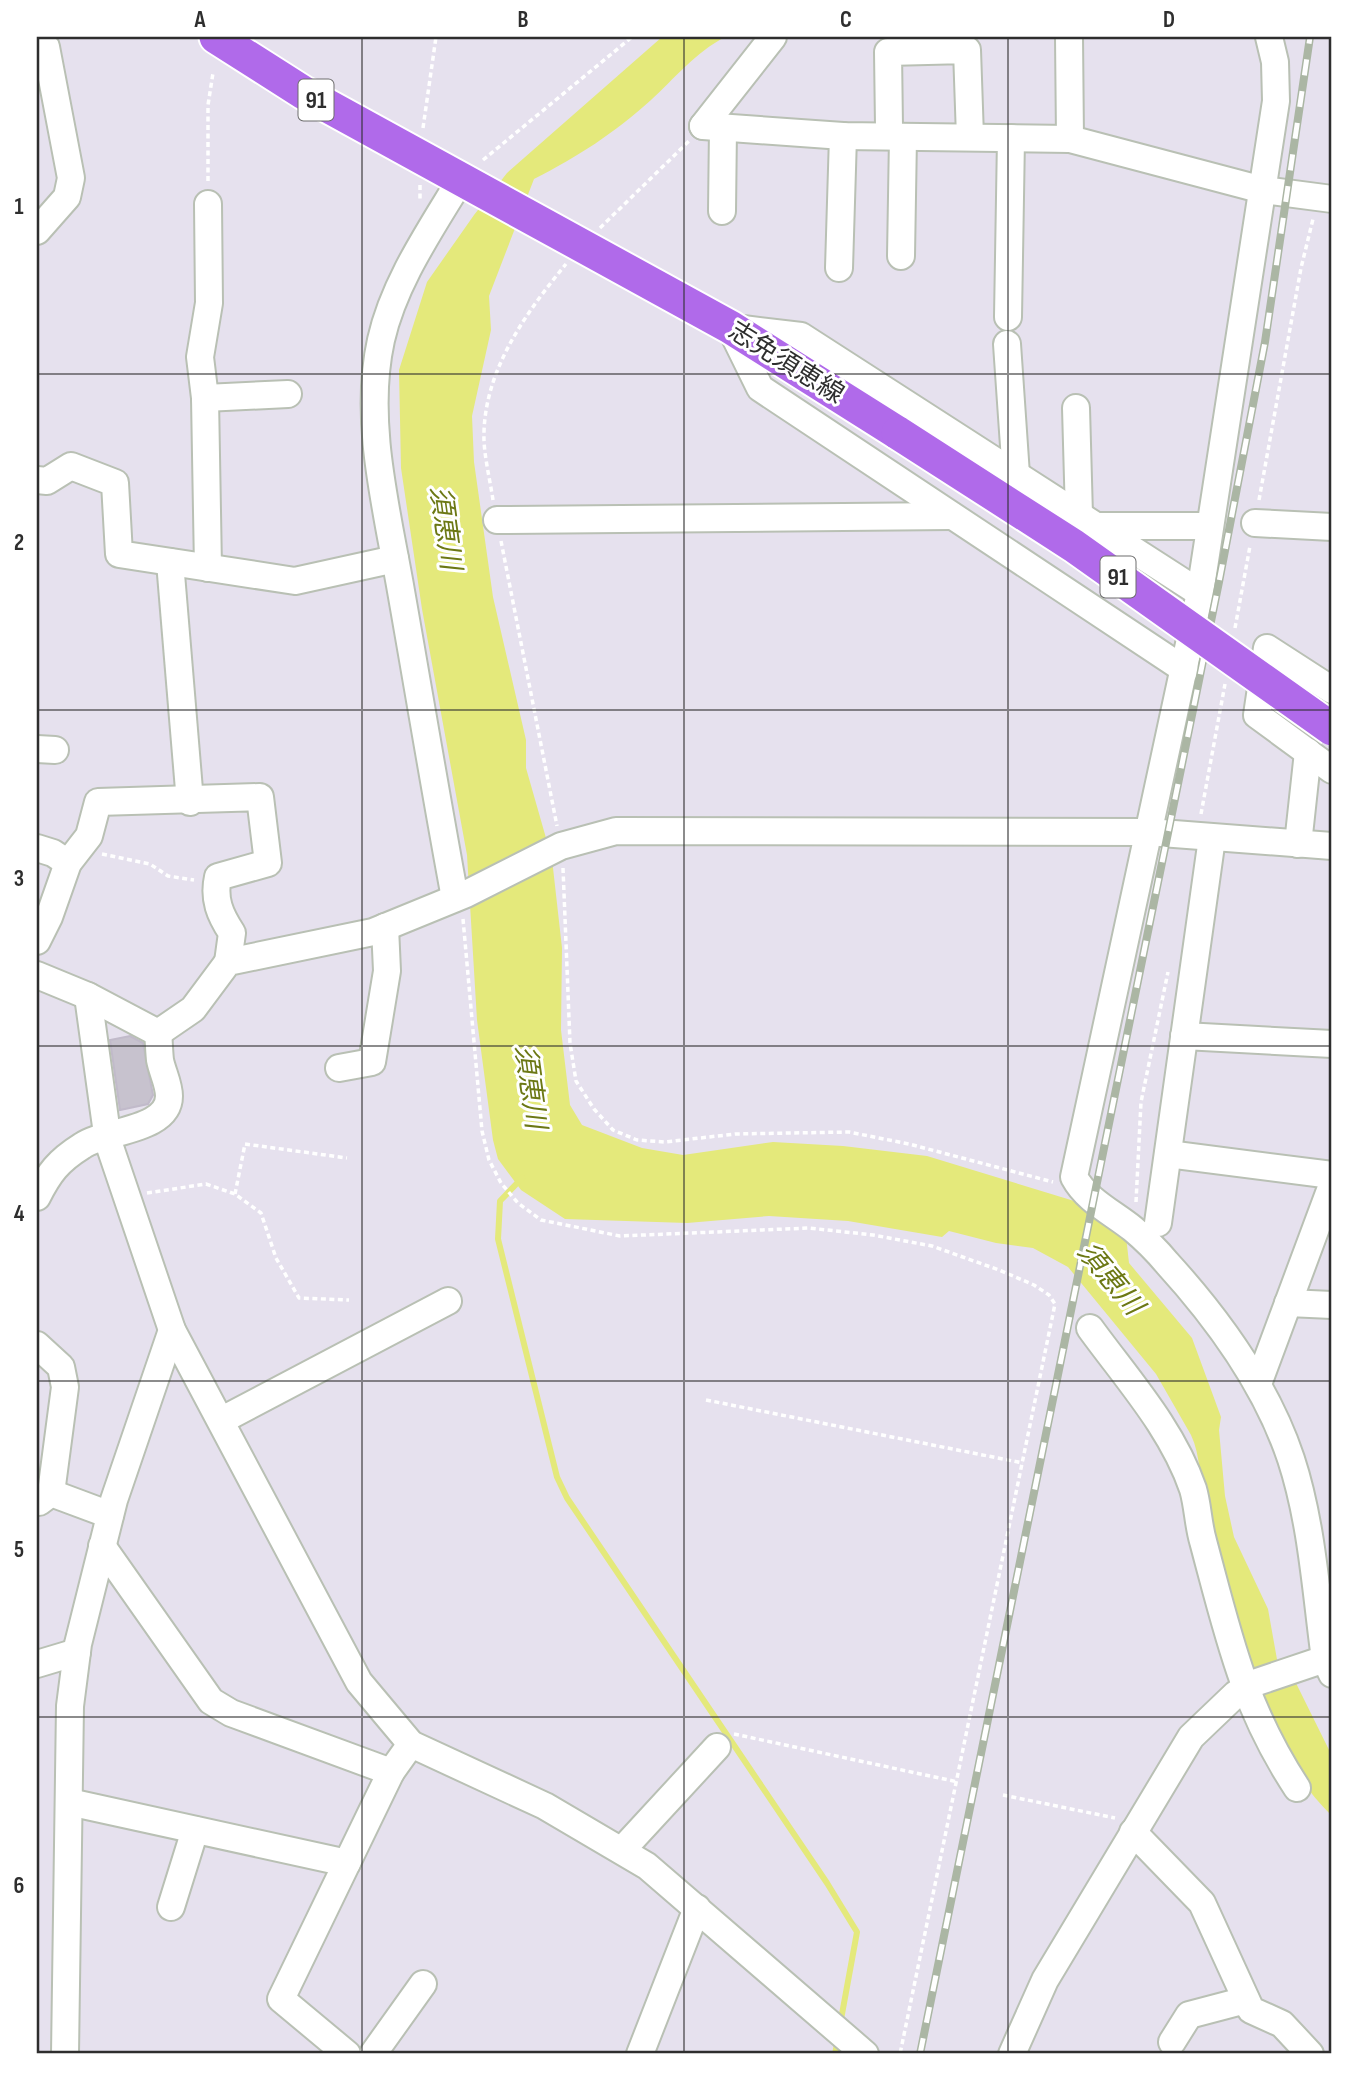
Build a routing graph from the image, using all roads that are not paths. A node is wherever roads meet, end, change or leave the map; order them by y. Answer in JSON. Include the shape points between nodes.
{"nodes":[{"id":1,"x":216,"y":37,"type":"edge"},
{"id":2,"x":773,"y":37,"type":"edge"},
{"id":3,"x":1069,"y":37,"type":"edge"},
{"id":4,"x":1269,"y":37,"type":"edge"},
{"id":5,"x":37,"y":39,"type":"edge"},
{"id":6,"x":713,"y":127,"type":"junction"},
{"id":7,"x":896,"y":132,"type":"junction"},
{"id":8,"x":843,"y":136,"type":"junction"},
{"id":9,"x":970,"y":138,"type":"junction"},
{"id":10,"x":1011,"y":138,"type":"junction"},
{"id":11,"x":1070,"y":139,"type":"junction"},
{"id":12,"x":461,"y":179,"type":"junction"},
{"id":13,"x":1263,"y":190,"type":"junction"},
{"id":14,"x":1325,"y":198,"type":"edge"},
{"id":15,"x":208,"y":204,"type":"road end"},
{"id":16,"x":722,"y":211,"type":"dead end"},
{"id":17,"x":37,"y":231,"type":"edge"},
{"id":18,"x":901,"y":256,"type":"dead end"},
{"id":19,"x":839,"y":268,"type":"dead end"},
{"id":20,"x":1008,"y":317,"type":"dead end"},
{"id":21,"x":730,"y":327,"type":"junction"},
{"id":22,"x":1007,"y":344,"type":"dead end"},
{"id":23,"x":288,"y":394,"type":"dead end"},
{"id":24,"x":205,"y":398,"type":"junction"},
{"id":25,"x":1076,"y":408,"type":"dead end"},
{"id":26,"x":1016,"y":475,"type":"junction"},
{"id":27,"x":37,"y":480,"type":"edge"},
{"id":28,"x":952,"y":516,"type":"junction"},
{"id":29,"x":497,"y":520,"type":"dead end"},
{"id":30,"x":1088,"y":521,"type":"junction"},
{"id":31,"x":1255,"y":523,"type":"road end"},
{"id":32,"x":1209,"y":526,"type":"junction"},
{"id":33,"x":1332,"y":527,"type":"edge"},
{"id":34,"x":396,"y":559,"type":"junction"},
{"id":35,"x":170,"y":562,"type":"junction"},
{"id":36,"x":208,"y":568,"type":"junction"},
{"id":37,"x":1200,"y":593,"type":"junction"},
{"id":38,"x":1185,"y":670,"type":"junction"},
{"id":39,"x":1332,"y":690,"type":"edge"},
{"id":40,"x":1332,"y":729,"type":"edge"},
{"id":41,"x":1308,"y":752,"type":"junction"},
{"id":42,"x":1332,"y":769,"type":"edge"},
{"id":43,"x":190,"y":802,"type":"junction"},
{"id":44,"x":1148,"y":832,"type":"junction"},
{"id":45,"x":1204,"y":837,"type":"junction"},
{"id":46,"x":1298,"y":844,"type":"junction"},
{"id":47,"x":1332,"y":846,"type":"edge"},
{"id":48,"x":37,"y":848,"type":"edge"},
{"id":49,"x":74,"y":856,"type":"junction"},
{"id":50,"x":460,"y":896,"type":"junction"},
{"id":51,"x":385,"y":927,"type":"junction"},
{"id":52,"x":37,"y":941,"type":"edge"},
{"id":53,"x":228,"y":962,"type":"junction"},
{"id":54,"x":37,"y":975,"type":"edge"},
{"id":55,"x":88,"y":996,"type":"junction"},
{"id":56,"x":158,"y":1033,"type":"junction"},
{"id":57,"x":1184,"y":1036,"type":"junction"},
{"id":58,"x":1332,"y":1044,"type":"edge"},
{"id":59,"x":339,"y":1068,"type":"dead end"},
{"id":60,"x":107,"y":1133,"type":"junction"},
{"id":61,"x":1168,"y":1154,"type":"junction"},
{"id":62,"x":1332,"y":1175,"type":"edge"},
{"id":63,"x":1332,"y":1185,"type":"edge"},
{"id":64,"x":37,"y":1197,"type":"edge"},
{"id":65,"x":1146,"y":1227,"type":"junction"},
{"id":66,"x":447,"y":1301,"type":"dead end"},
{"id":67,"x":1287,"y":1303,"type":"junction"},
{"id":68,"x":1332,"y":1304,"type":"edge"},
{"id":69,"x":1090,"y":1328,"type":"dead end"},
{"id":70,"x":172,"y":1330,"type":"junction"},
{"id":71,"x":37,"y":1345,"type":"edge"},
{"id":72,"x":1258,"y":1384,"type":"junction"},
{"id":73,"x":222,"y":1420,"type":"junction"},
{"id":74,"x":44,"y":1499,"type":"edge"},
{"id":75,"x":110,"y":1515,"type":"junction"},
{"id":76,"x":102,"y":1546,"type":"junction"},
{"id":77,"x":77,"y":1652,"type":"junction"},
{"id":78,"x":37,"y":1664,"type":"edge"},
{"id":79,"x":1323,"y":1665,"type":"edge"},
{"id":80,"x":1248,"y":1687,"type":"junction"},
{"id":81,"x":411,"y":1744,"type":"junction"},
{"id":82,"x":717,"y":1747,"type":"road end"},
{"id":83,"x":391,"y":1772,"type":"junction"},
{"id":84,"x":1297,"y":1788,"type":"dead end"},
{"id":85,"x":68,"y":1802,"type":"junction"},
{"id":86,"x":1135,"y":1828,"type":"junction"},
{"id":87,"x":195,"y":1830,"type":"junction"},
{"id":88,"x":622,"y":1850,"type":"junction"},
{"id":89,"x":347,"y":1863,"type":"junction"},
{"id":90,"x":171,"y":1907,"type":"dead end"},
{"id":91,"x":697,"y":1908,"type":"junction"},
{"id":92,"x":423,"y":1984,"type":"dead end"},
{"id":93,"x":1246,"y":2000,"type":"junction"},
{"id":94,"x":1172,"y":2042,"type":"dead end"},
{"id":95,"x":65,"y":2054,"type":"edge"},
{"id":96,"x":347,"y":2054,"type":"edge"},
{"id":97,"x":373,"y":2054,"type":"edge"},
{"id":98,"x":640,"y":2054,"type":"edge"},
{"id":99,"x":865,"y":2054,"type":"edge"},
{"id":100,"x":1012,"y":2054,"type":"edge"},
{"id":101,"x":1310,"y":2054,"type":"edge"}],
"edges":[{"from":1,"to":12,"type":"main road","name":"志免須恵線","number":"91","via":[[304,93]]},
{"from":2,"to":6,"type":"street"},
{"from":3,"to":11,"type":"street"},
{"from":4,"to":13,"type":"street","via":[[1276,101]]},
{"from":5,"to":17,"type":"street","via":[[46,47],[72,178],[67,197]]},
{"from":6,"to":8,"type":"street"},
{"from":6,"to":16,"type":"street"},
{"from":7,"to":8,"type":"street"},
{"from":7,"to":9,"type":"street"},
{"from":7,"to":9,"type":"street","via":[[888,52],[967,50]]},
{"from":7,"to":18,"type":"street"},
{"from":8,"to":19,"type":"street"},
{"from":9,"to":10,"type":"street"},
{"from":10,"to":11,"type":"street"},
{"from":10,"to":20,"type":"street"},
{"from":11,"to":13,"type":"street"},
{"from":12,"to":21,"type":"main road","name":"志免須恵線","number":"91"},
{"from":12,"to":34,"type":"street","via":[[413,259],[382,337],[374,384],[382,497]]},
{"from":13,"to":14,"type":"street"},
{"from":13,"to":32,"type":"street"},
{"from":15,"to":24,"type":"street","via":[[209,303],[200,357]]},
{"from":21,"to":26,"type":"street","via":[[801,336]]},
{"from":21,"to":28,"type":"street","via":[[760,388]]},
{"from":21,"to":40,"type":"main road","name":"志免須恵線","number":"91","bridge":true,"via":[[1074,547]]},
{"from":22,"to":26,"type":"street"},
{"from":23,"to":24,"type":"street"},
{"from":24,"to":36,"type":"street"},
{"from":25,"to":30,"type":"street"},
{"from":26,"to":30,"type":"street"},
{"from":27,"to":35,"type":"street","via":[[47,481],[71,466],[115,483],[119,554]]},
{"from":28,"to":29,"type":"street"},
{"from":28,"to":38,"type":"street"},
{"from":30,"to":32,"type":"street"},
{"from":30,"to":37,"type":"street"},
{"from":31,"to":33,"type":"street"},
{"from":32,"to":37,"type":"street"},
{"from":34,"to":36,"type":"street","via":[[295,581]]},
{"from":34,"to":50,"type":"street"},
{"from":35,"to":36,"type":"street"},
{"from":35,"to":43,"type":"street"},
{"from":37,"to":38,"type":"street"},
{"from":38,"to":44,"type":"street"},
{"from":39,"to":41,"type":"street","via":[[1267,648],[1257,715]]},
{"from":41,"to":42,"type":"street"},
{"from":41,"to":46,"type":"street"},
{"from":43,"to":49,"type":"street","via":[[98,802],[89,836]]},
{"from":43,"to":53,"type":"street","via":[[260,797],[268,863],[218,877],[216,882],[221,917],[232,933]]},
{"from":44,"to":45,"type":"street"},
{"from":44,"to":50,"type":"street","via":[[616,831],[561,846]]},
{"from":44,"to":65,"type":"street","via":[[1074,1177],[1082,1192]]},
{"from":45,"to":46,"type":"street"},
{"from":45,"to":57,"type":"street"},
{"from":46,"to":47,"type":"street"},
{"from":48,"to":49,"type":"street"},
{"from":49,"to":52,"type":"street"},
{"from":50,"to":51,"type":"street"},
{"from":51,"to":53,"type":"street"},
{"from":51,"to":59,"type":"street","via":[[387,971],[372,1062]]},
{"from":53,"to":56,"type":"street","via":[[193,1009]]},
{"from":54,"to":55,"type":"street"},
{"from":55,"to":56,"type":"street"},
{"from":55,"to":60,"type":"street"},
{"from":56,"to":60,"type":"street","via":[[170,1097],[162,1115],[142,1127]]},
{"from":57,"to":58,"type":"street"},
{"from":57,"to":61,"type":"street"},
{"from":60,"to":64,"type":"street","via":[[51,1170]]},
{"from":60,"to":70,"type":"street","via":[[124,1196]]},
{"from":61,"to":62,"type":"street"},
{"from":61,"to":65,"type":"street"},
{"from":63,"to":67,"type":"street"},
{"from":65,"to":72,"type":"street"},
{"from":66,"to":73,"type":"street"},
{"from":67,"to":68,"type":"street"},
{"from":67,"to":72,"type":"street"},
{"from":69,"to":80,"type":"street","via":[[1153,1412],[1181,1461]]},
{"from":70,"to":73,"type":"street"},
{"from":70,"to":75,"type":"street"},
{"from":71,"to":74,"type":"street","via":[[61,1367],[65,1387]]},
{"from":72,"to":79,"type":"street","via":[[1277,1423],[1305,1516]]},
{"from":73,"to":81,"type":"street","via":[[359,1682]]},
{"from":74,"to":75,"type":"street"},
{"from":75,"to":76,"type":"street"},
{"from":76,"to":77,"type":"street"},
{"from":76,"to":83,"type":"street","via":[[211,1701],[231,1713]]},
{"from":77,"to":78,"type":"street"},
{"from":77,"to":85,"type":"street","via":[[70,1706]]},
{"from":79,"to":80,"type":"street"},
{"from":80,"to":84,"type":"street","via":[[1269,1743]]},
{"from":80,"to":86,"type":"street","via":[[1191,1737]]},
{"from":81,"to":83,"type":"street"},
{"from":81,"to":88,"type":"street","via":[[545,1806]]},
{"from":82,"to":88,"type":"street"},
{"from":83,"to":89,"type":"street"},
{"from":85,"to":87,"type":"street"},
{"from":85,"to":95,"type":"street"},
{"from":86,"to":93,"type":"street","via":[[1202,1903]]},
{"from":86,"to":100,"type":"street","via":[[1045,1980]]},
{"from":87,"to":89,"type":"street"},
{"from":87,"to":90,"type":"street"},
{"from":88,"to":91,"type":"street"},
{"from":89,"to":96,"type":"street","via":[[281,1999]]},
{"from":91,"to":98,"type":"street"},
{"from":91,"to":99,"type":"street"},
{"from":92,"to":97,"type":"street"},
{"from":93,"to":94,"type":"street","via":[[1189,2015]]},
{"from":93,"to":101,"type":"street","via":[[1251,2010],[1282,2024]]}]}
